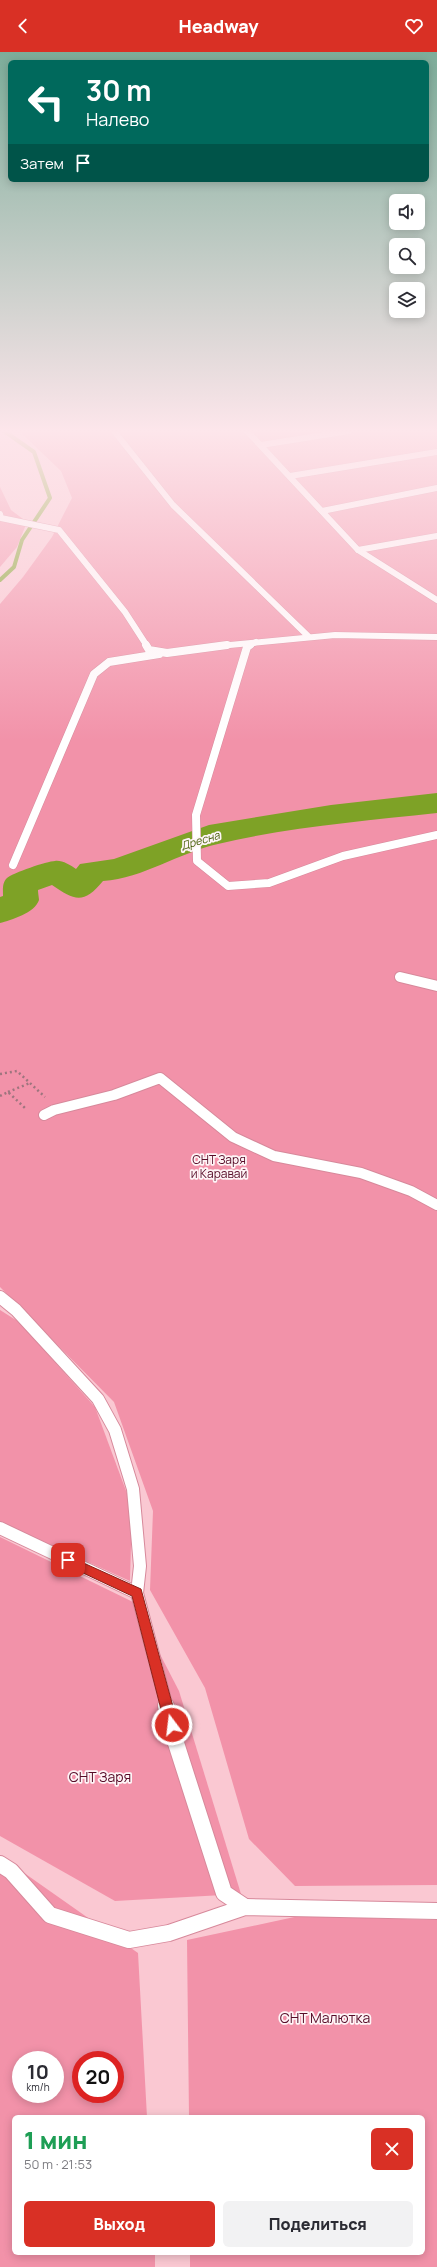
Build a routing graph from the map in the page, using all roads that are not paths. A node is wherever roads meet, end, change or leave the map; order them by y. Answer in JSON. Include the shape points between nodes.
{"nodes":[{"id":1,"x":63,"y":534,"type":"edge"},
{"id":2,"x":203,"y":534,"type":"edge"},
{"id":3,"x":344,"y":534,"type":"edge"},
{"id":4,"x":437,"y":536,"type":"edge"},
{"id":5,"x":358,"y":550,"type":"junction"},
{"id":6,"x":436,"y":597,"type":"edge"},
{"id":7,"x":308,"y":636,"type":"junction"},
{"id":8,"x":437,"y":637,"type":"edge"},
{"id":9,"x":259,"y":641,"type":"junction"},
{"id":10,"x":167,"y":653,"type":"junction"},
{"id":11,"x":437,"y":835,"type":"edge"},
{"id":12,"x":13,"y":865,"type":"dead end"},
{"id":13,"x":400,"y":977,"type":"dead end"},
{"id":14,"x":437,"y":986,"type":"edge"},
{"id":15,"x":44,"y":1115,"type":"dead end"},
{"id":16,"x":437,"y":1205,"type":"edge"},
{"id":17,"x":0,"y":1297,"type":"edge"},
{"id":18,"x":0,"y":1528,"type":"edge"},
{"id":19,"x":137,"y":1593,"type":"junction"},
{"id":20,"x":0,"y":1864,"type":"edge"},
{"id":21,"x":245,"y":1907,"type":"junction"},
{"id":22,"x":437,"y":1911,"type":"edge"}],
"edges":[{"from":1,"to":10,"type":"lane","via":[[125,612],[149,650]]},
{"from":2,"to":7,"type":"lane"},
{"from":3,"to":5,"type":"lane"},
{"from":4,"to":5,"type":"lane"},
{"from":5,"to":6,"type":"lane"},
{"from":7,"to":8,"type":"lane","via":[[402,634]]},
{"from":7,"to":9,"type":"lane"},
{"from":9,"to":10,"type":"lane"},
{"from":9,"to":11,"type":"lane","via":[[247,647],[196,815],[197,861],[228,886],[269,884],[343,856]]},
{"from":10,"to":12,"type":"lane","via":[[109,662],[94,674]]},
{"from":13,"to":14,"type":"lane"},
{"from":15,"to":16,"type":"lane","via":[[54,1110],[114,1095],[160,1078],[233,1137],[274,1156],[361,1173],[411,1191]]},
{"from":17,"to":19,"type":"lane","via":[[16,1310],[98,1399],[114,1430],[133,1490],[140,1566]]},
{"from":18,"to":19,"type":"lane"},
{"from":19,"to":21,"type":"lane","via":[[175,1740],[224,1893]]},
{"from":20,"to":21,"type":"lane","via":[[10,1871],[50,1915],[128,1940],[169,1933]]},
{"from":21,"to":22,"type":"lane"}]}
